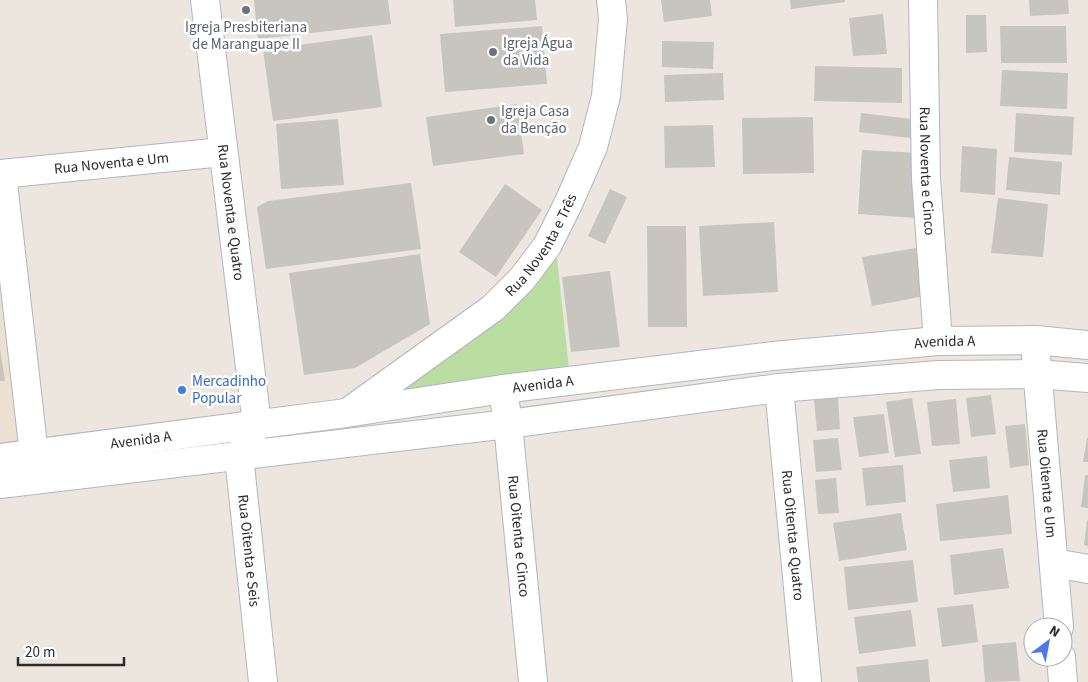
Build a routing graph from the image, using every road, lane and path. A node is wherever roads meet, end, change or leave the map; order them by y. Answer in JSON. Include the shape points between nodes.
{"nodes":[{"id":1,"x":204,"y":0,"type":"edge"},
{"id":2,"x":611,"y":0,"type":"edge"},
{"id":3,"x":922,"y":0,"type":"edge"},
{"id":4,"x":223,"y":152,"type":"junction"},
{"id":5,"x":1,"y":174,"type":"edge"},
{"id":6,"x":1036,"y":340,"type":"junction"},
{"id":7,"x":938,"y":341,"type":"junction"},
{"id":8,"x":1088,"y":344,"type":"edge"},
{"id":9,"x":1037,"y":374,"type":"junction"},
{"id":10,"x":1088,"y":378,"type":"edge"},
{"id":11,"x":779,"y":388,"type":"junction"},
{"id":12,"x":503,"y":389,"type":"junction"},
{"id":13,"x":346,"y":413,"type":"junction"},
{"id":14,"x":257,"y":424,"type":"junction"},
{"id":15,"x":508,"y":424,"type":"junction"},
{"id":16,"x":34,"y":454,"type":"junction"},
{"id":17,"x":239,"y":456,"type":"junction"},
{"id":18,"x":0,"y":458,"type":"edge"},
{"id":19,"x":0,"y":484,"type":"edge"},
{"id":20,"x":1054,"y":564,"type":"junction"},
{"id":21,"x":1088,"y":569,"type":"edge"},
{"id":22,"x":1058,"y":617,"type":"edge"},
{"id":23,"x":1062,"y":667,"type":"edge"},
{"id":24,"x":263,"y":682,"type":"edge"},
{"id":25,"x":533,"y":682,"type":"edge"},
{"id":26,"x":807,"y":682,"type":"edge"},
{"id":27,"x":1063,"y":682,"type":"edge"}],
"edges":[{"from":1,"to":4,"type":"street","name":"Rua Noventa e Quatro"},
{"from":2,"to":13,"type":"street","name":"Rua Noventa e Três","via":[[613,19],[606,96],[592,147],[547,246],[522,279],[493,308]]},
{"from":3,"to":7,"type":"street","name":"Rua Noventa e Cinco","via":[[926,179]]},
{"from":4,"to":5,"type":"street","name":"Rua Noventa e Um"},
{"from":4,"to":14,"type":"street","name":"Rua Noventa e Quatro"},
{"from":5,"to":16,"type":"street"},
{"from":6,"to":7,"type":"street","name":"Avenida A"},
{"from":6,"to":8,"type":"street","name":"Avenida A"},
{"from":6,"to":9,"type":"street","name":"Rua Oitenta e Um"},
{"from":7,"to":12,"type":"street","name":"Avenida A","via":[[773,356]]},
{"from":9,"to":10,"type":"street","name":"Avenida A"},
{"from":9,"to":11,"type":"street","name":"Avenida A","via":[[938,375]]},
{"from":9,"to":20,"type":"street","name":"Rua Oitenta e Um"},
{"from":11,"to":15,"type":"street","name":"Avenida A"},
{"from":11,"to":26,"type":"street","name":"Rua Oitenta e Quatro"},
{"from":12,"to":13,"type":"street","name":"Avenida A"},
{"from":12,"to":15,"type":"street","name":"Rua Oitenta e Cinco"},
{"from":13,"to":14,"type":"street","name":"Avenida A"},
{"from":14,"to":16,"type":"street","name":"Avenida A"},
{"from":14,"to":17,"type":"street"},
{"from":15,"to":17,"type":"street","name":"Avenida A"},
{"from":15,"to":25,"type":"street","name":"Rua Oitenta e Cinco"},
{"from":16,"to":18,"type":"street","name":"Avenida A"},
{"from":17,"to":19,"type":"street","name":"Avenida A"},
{"from":17,"to":24,"type":"street","name":"Rua Oitenta e Seis"},
{"from":20,"to":21,"type":"street"},
{"from":20,"to":22,"type":"street","name":"Rua Oitenta e Um"},
{"from":23,"to":27,"type":"street"}]}
